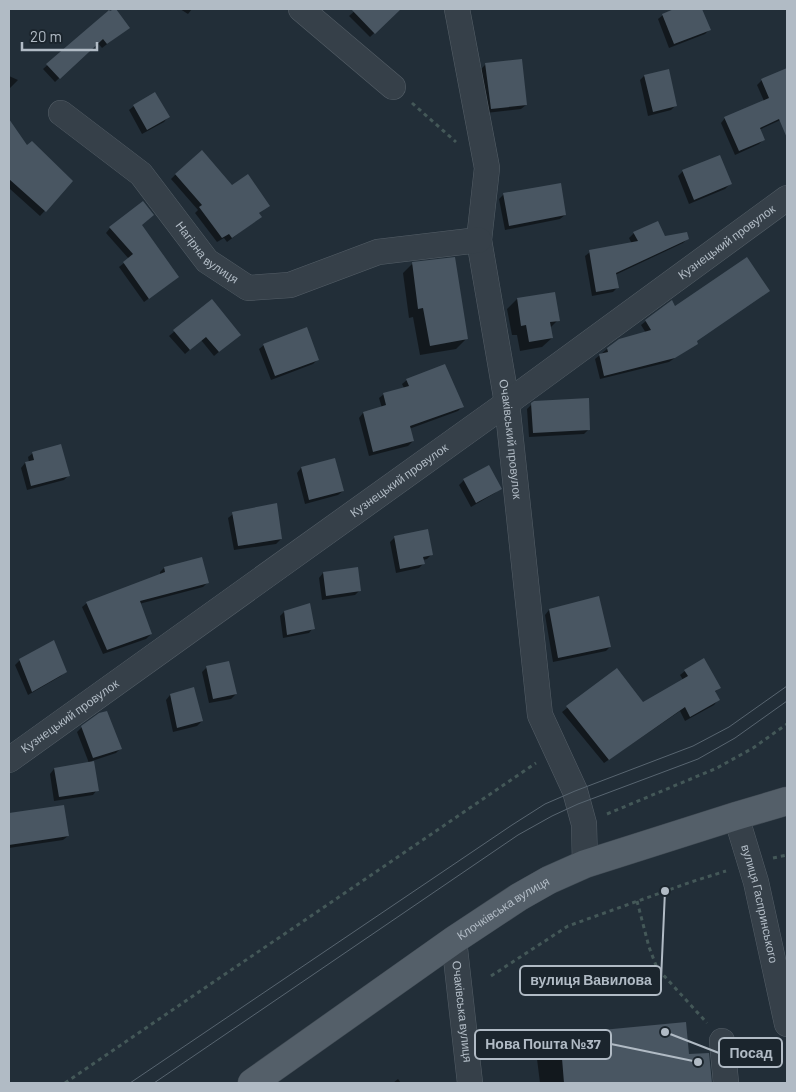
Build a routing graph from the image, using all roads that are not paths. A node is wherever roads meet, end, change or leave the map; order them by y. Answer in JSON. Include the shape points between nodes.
{"nodes":[{"id":1,"x":301,"y":9,"type":"edge"},
{"id":2,"x":457,"y":9,"type":"edge"},
{"id":3,"x":400,"y":94,"type":"road end"},
{"id":4,"x":61,"y":113,"type":"dead end"},
{"id":5,"x":787,"y":198,"type":"edge"},
{"id":6,"x":479,"y":240,"type":"junction"},
{"id":7,"x":507,"y":403,"type":"junction"},
{"id":8,"x":9,"y":760,"type":"edge"},
{"id":9,"x":787,"y":801,"type":"edge"},
{"id":10,"x":736,"y":816,"type":"junction"},
{"id":11,"x":585,"y":864,"type":"junction"},
{"id":12,"x":454,"y":940,"type":"junction"},
{"id":13,"x":787,"y":1024,"type":"edge"},
{"id":14,"x":722,"y":1041,"type":"road end"},
{"id":15,"x":252,"y":1083,"type":"edge"},
{"id":16,"x":470,"y":1083,"type":"edge"},
{"id":17,"x":726,"y":1083,"type":"edge"}],
"edges":[{"from":1,"to":3,"type":"street"},
{"from":2,"to":6,"type":"street","name":"Очаківський провулок","via":[[487,168]]},
{"from":4,"to":6,"type":"street","name":"Нагірна вулиця","via":[[141,174],[207,261],[248,288],[290,284],[378,252]]},
{"from":5,"to":7,"type":"street","name":"Кузнецький провулок"},
{"from":6,"to":7,"type":"street","name":"Очаківський провулок"},
{"from":7,"to":8,"type":"street","name":"Кузнецький провулок"},
{"from":7,"to":11,"type":"street","name":"Очаківський провулок","via":[[540,715],[575,791],[584,824]]},
{"from":9,"to":10,"type":"main road","name":"Клочківська вулиця"},
{"from":10,"to":11,"type":"main road","name":"Клочківська вулиця"},
{"from":10,"to":13,"type":"street","name":"вулиця Гаспринського","via":[[756,882]]},
{"from":11,"to":12,"type":"main road","name":"Клочківська вулиця","via":[[549,880]]},
{"from":12,"to":15,"type":"main road","name":"Клочківська вулиця"},
{"from":12,"to":16,"type":"street","name":"Очаківська вулиця"},
{"from":14,"to":17,"type":"street"}]}
